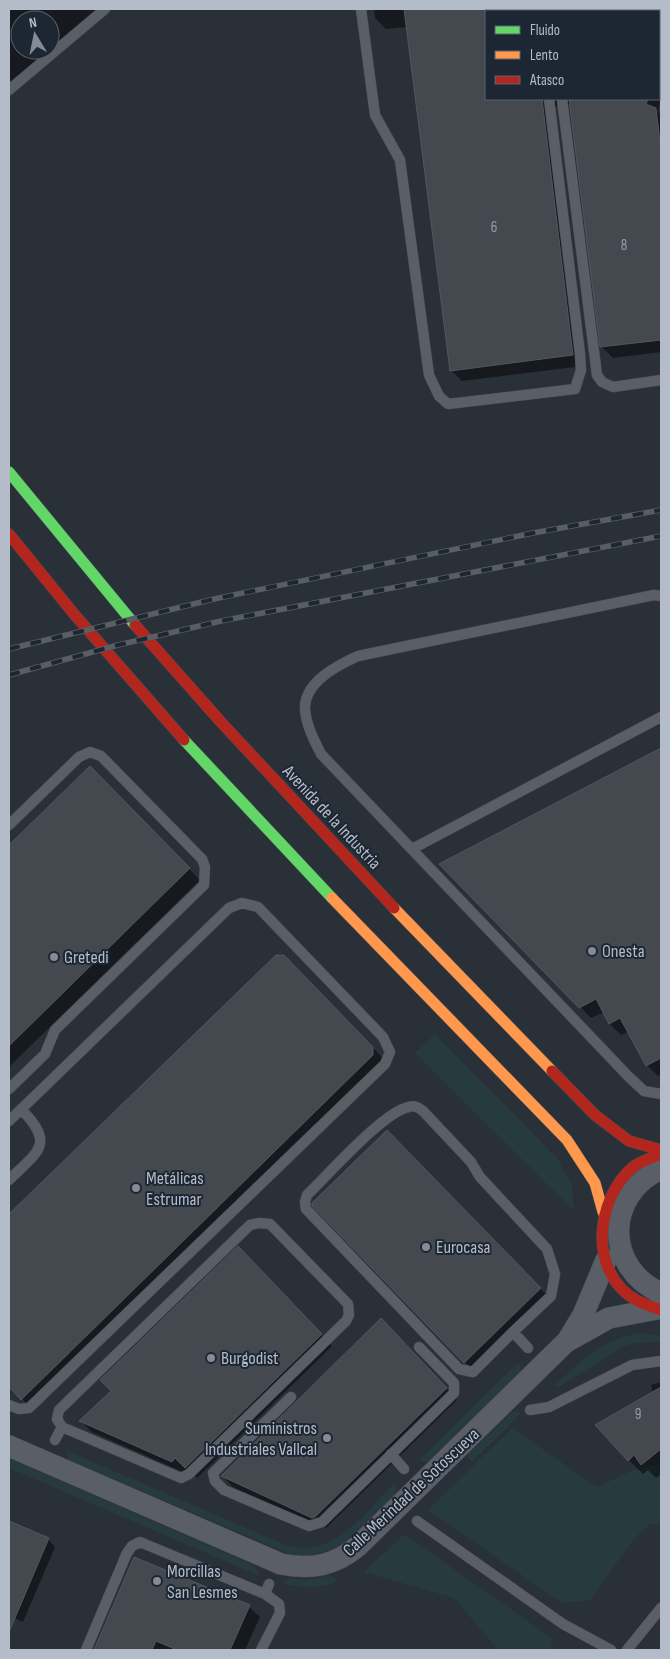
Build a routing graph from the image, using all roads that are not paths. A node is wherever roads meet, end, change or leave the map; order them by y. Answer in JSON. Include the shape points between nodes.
{"nodes":[{"id":1,"x":105,"y":9,"type":"edge"},
{"id":2,"x":361,"y":9,"type":"edge"},
{"id":3,"x":9,"y":90,"type":"edge"},
{"id":4,"x":549,"y":100,"type":"edge"},
{"id":5,"x":562,"y":100,"type":"edge"},
{"id":6,"x":661,"y":380,"type":"edge"},
{"id":7,"x":9,"y":472,"type":"edge"},
{"id":8,"x":9,"y":534,"type":"edge"},
{"id":9,"x":661,"y":596,"type":"edge"},
{"id":10,"x":661,"y":717,"type":"edge"},
{"id":11,"x":9,"y":825,"type":"edge"},
{"id":12,"x":412,"y":850,"type":"junction"},
{"id":13,"x":9,"y":1089,"type":"edge"},
{"id":14,"x":661,"y":1094,"type":"edge"},
{"id":15,"x":21,"y":1109,"type":"junction"},
{"id":16,"x":9,"y":1122,"type":"edge"},
{"id":17,"x":661,"y":1150,"type":"edge"},
{"id":18,"x":661,"y":1154,"type":"edge"},
{"id":19,"x":661,"y":1169,"type":"edge"},
{"id":20,"x":9,"y":1180,"type":"edge"},
{"id":21,"x":603,"y":1212,"type":"junction"},
{"id":22,"x":606,"y":1260,"type":"junction"},
{"id":23,"x":660,"y":1304,"type":"edge"},
{"id":24,"x":513,"y":1332,"type":"junction"},
{"id":25,"x":566,"y":1342,"type":"junction"},
{"id":26,"x":419,"y":1347,"type":"dead end"},
{"id":27,"x":528,"y":1348,"type":"dead end"},
{"id":28,"x":661,"y":1361,"type":"edge"},
{"id":29,"x":291,"y":1397,"type":"dead end"},
{"id":30,"x":9,"y":1405,"type":"edge"},
{"id":31,"x":530,"y":1410,"type":"dead end"},
{"id":32,"x":62,"y":1427,"type":"junction"},
{"id":33,"x":55,"y":1440,"type":"dead end"},
{"id":34,"x":9,"y":1446,"type":"edge"},
{"id":35,"x":390,"y":1454,"type":"junction"},
{"id":36,"x":404,"y":1469,"type":"dead end"},
{"id":37,"x":417,"y":1521,"type":"dead end"},
{"id":38,"x":270,"y":1584,"type":"dead end"},
{"id":39,"x":265,"y":1594,"type":"junction"},
{"id":40,"x":661,"y":1608,"type":"edge"},
{"id":41,"x":86,"y":1650,"type":"edge"},
{"id":42,"x":261,"y":1650,"type":"edge"},
{"id":43,"x":611,"y":1650,"type":"edge"},
{"id":44,"x":627,"y":1650,"type":"edge"}],
"edges":[{"from":1,"to":3,"type":"lane"},
{"from":2,"to":4,"type":"lane","via":[[375,115],[400,160],[429,375],[439,396],[448,404],[575,389],[580,380],[580,354]]},
{"from":5,"to":6,"type":"lane","via":[[597,375],[612,387]]},
{"from":7,"to":17,"type":"main road","name":"Avenida de la Industria","via":[[60,537],[213,715],[397,912],[595,1115],[629,1141]]},
{"from":8,"to":21,"type":"main road","via":[[68,607],[202,759],[399,968],[568,1140],[595,1183]]},
{"from":9,"to":12,"type":"lane","via":[[358,656],[322,677],[310,692],[305,708],[321,754]]},
{"from":10,"to":12,"type":"lane"},
{"from":11,"to":13,"type":"lane","via":[[79,757],[90,752],[101,756],[202,859],[206,874],[204,886],[55,1030],[45,1054]]},
{"from":12,"to":14,"type":"lane","via":[[628,1076],[644,1091]]},
{"from":15,"to":16,"type":"lane"},
{"from":15,"to":20,"type":"lane","via":[[34,1122],[42,1138],[39,1150]]},
{"from":15,"to":30,"type":"lane","via":[[229,908],[242,903],[258,908],[384,1037],[390,1052],[385,1064],[30,1408],[18,1409]]},
{"from":18,"to":21,"type":"main road","via":[[640,1162],[627,1172],[609,1197]]},
{"from":19,"to":23,"type":"street","via":[[634,1187],[620,1215],[618,1231],[626,1261]]},
{"from":21,"to":22,"type":"main road","via":[[601,1236]]},
{"from":22,"to":23,"type":"main road","via":[[626,1290],[640,1301]]},
{"from":22,"to":25,"type":"street","name":"Calle Merindad de Sotoscueva","via":[[583,1316]]},
{"from":23,"to":25,"type":"street","name":"Calle Merindad de Sotoscueva","via":[[609,1318]]},
{"from":24,"to":24,"type":"lane","via":[[473,1372],[459,1368],[306,1209],[307,1195],[381,1123],[408,1106],[423,1111],[547,1249],[555,1274],[554,1289],[551,1296]]},
{"from":24,"to":27,"type":"lane"},
{"from":25,"to":34,"type":"street","name":"Calle Merindad de Sotoscueva","via":[[358,1546],[338,1560],[319,1567],[279,1563]]},
{"from":26,"to":35,"type":"lane","via":[[456,1388]]},
{"from":28,"to":31,"type":"lane","via":[[632,1365],[548,1407]]},
{"from":29,"to":35,"type":"lane","via":[[216,1467],[213,1472],[215,1481],[224,1490],[309,1526],[322,1522]]},
{"from":32,"to":32,"type":"lane","via":[[181,1478],[189,1474],[346,1322],[348,1304],[270,1224],[250,1225],[59,1410],[57,1419]]},
{"from":32,"to":33,"type":"lane"},
{"from":35,"to":36,"type":"lane"},
{"from":37,"to":43,"type":"lane","via":[[563,1624]]},
{"from":38,"to":39,"type":"lane"},
{"from":39,"to":41,"type":"lane","via":[[140,1542],[126,1553]]},
{"from":39,"to":42,"type":"lane","via":[[279,1604],[280,1614]]},
{"from":40,"to":44,"type":"lane"}]}
